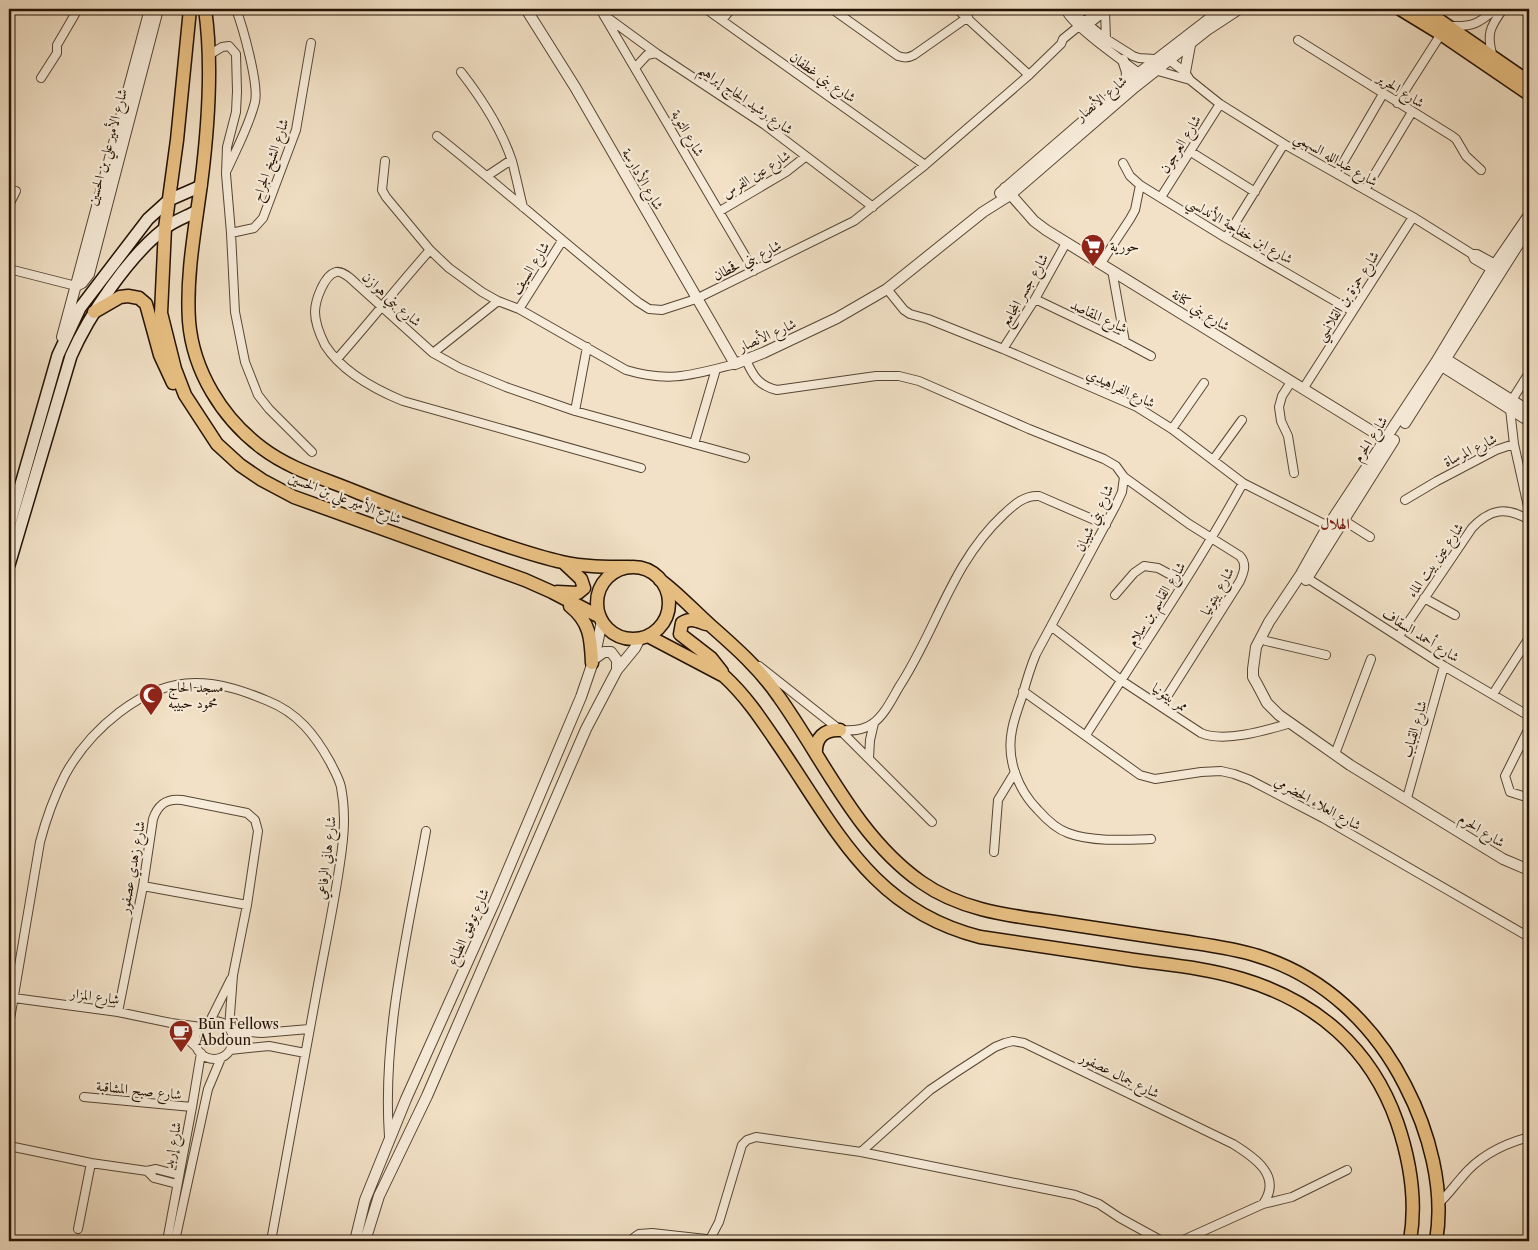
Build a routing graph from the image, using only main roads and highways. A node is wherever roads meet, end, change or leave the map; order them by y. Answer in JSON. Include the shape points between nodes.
{"nodes":[{"id":1,"x":205,"y":9,"type":"edge"},
{"id":2,"x":1400,"y":9,"type":"edge"},
{"id":3,"x":1424,"y":9,"type":"edge"},
{"id":4,"x":188,"y":12,"type":"edge"},
{"id":5,"x":1444,"y":30,"type":"junction"},
{"id":6,"x":1529,"y":82,"type":"edge"},
{"id":7,"x":1529,"y":94,"type":"edge"},
{"id":8,"x":201,"y":186,"type":"junction"},
{"id":9,"x":169,"y":200,"type":"junction"},
{"id":10,"x":198,"y":211,"type":"junction"},
{"id":11,"x":165,"y":228,"type":"junction"},
{"id":12,"x":94,"y":312,"type":"junction"},
{"id":13,"x":185,"y":395,"type":"junction"},
{"id":14,"x":9,"y":526,"type":"edge"},
{"id":15,"x":562,"y":562,"type":"junction"},
{"id":16,"x":9,"y":565,"type":"edge"},
{"id":17,"x":630,"y":567,"type":"junction"},
{"id":18,"x":660,"y":580,"type":"junction"},
{"id":19,"x":552,"y":592,"type":"junction"},
{"id":20,"x":601,"y":619,"type":"junction"},
{"id":21,"x":711,"y":626,"type":"junction"},
{"id":22,"x":644,"y":637,"type":"junction"},
{"id":23,"x":593,"y":661,"type":"road end"},
{"id":24,"x":724,"y":676,"type":"junction"},
{"id":25,"x":840,"y":730,"type":"road end"},
{"id":26,"x":816,"y":754,"type":"junction"},
{"id":27,"x":1410,"y":1241,"type":"edge"},
{"id":28,"x":1436,"y":1241,"type":"edge"}],
"edges":[{"from":1,"to":8,"type":"main road","name":"شارع الأمير علي بن الحسين","via":[[209,55]]},
{"from":2,"to":5,"type":"main road"},
{"from":3,"to":5,"type":"main road"},
{"from":4,"to":9,"type":"main road","name":"شارع الأمير علي بن الحسين"},
{"from":5,"to":6,"type":"main road"},
{"from":5,"to":7,"type":"main road"},
{"from":8,"to":9,"type":"main road","name":"شارع الأمير علي بن الحسين"},
{"from":8,"to":10,"type":"main road","name":"شارع الأمير علي بن الحسين"},
{"from":9,"to":11,"type":"main road","name":"شارع الأمير علي بن الحسين"},
{"from":9,"to":14,"type":"main road","name":"شارع الأمير علي بن الحسين","via":[[138,231],[80,308],[58,355]]},
{"from":10,"to":11,"type":"main road"},
{"from":10,"to":15,"type":"main road","name":"شارع الأمير علي بن الحسين","via":[[189,285],[189,322],[205,380],[242,431],[261,448],[295,468],[392,507]]},
{"from":11,"to":12,"type":"main road","via":[[137,256]]},
{"from":11,"to":13,"type":"main road","name":"شارع الأمير علي بن الحسين","via":[[161,313]]},
{"from":12,"to":13,"type":"main road","via":[[120,297],[139,298],[146,304],[170,380]]},
{"from":12,"to":16,"type":"main road","via":[[71,356]]},
{"from":13,"to":19,"type":"main road","name":"شارع الأمير علي بن الحسين","via":[[217,444],[262,480],[294,497]]},
{"from":15,"to":17,"type":"main road","name":"شارع الأمير علي بن الحسين"},
{"from":15,"to":19,"type":"main road","via":[[582,579],[584,588],[574,594]]},
{"from":17,"to":18,"type":"main road","via":[[647,570]]},
{"from":17,"to":20,"type":"main road","via":[[614,572],[602,584],[597,600]]},
{"from":18,"to":21,"type":"main road"},
{"from":18,"to":22,"type":"main road","via":[[668,595],[667,612],[659,627]]},
{"from":19,"to":20,"type":"main road","name":"شارع الأمير علي بن الحسين"},
{"from":19,"to":23,"type":"main road","via":[[584,620]]},
{"from":20,"to":22,"type":"main road","via":[[618,636]]},
{"from":21,"to":24,"type":"main road","via":[[687,620],[682,623],[680,634],[710,658]]},
{"from":21,"to":26,"type":"main road","via":[[743,654],[778,696]]},
{"from":22,"to":24,"type":"main road"},
{"from":24,"to":27,"type":"main road","via":[[757,712],[858,860],[888,891],[925,916],[960,932],[980,936],[1242,979],[1292,999],[1332,1027],[1360,1053],[1390,1103],[1407,1156],[1412,1185]]},
{"from":25,"to":26,"type":"main road","via":[[831,730],[818,739]]},
{"from":26,"to":28,"type":"main road","via":[[884,850],[922,883],[955,901],[996,914],[1235,950],[1278,963],[1323,988],[1363,1023],[1383,1047],[1420,1116],[1435,1172],[1438,1204]]}]}
